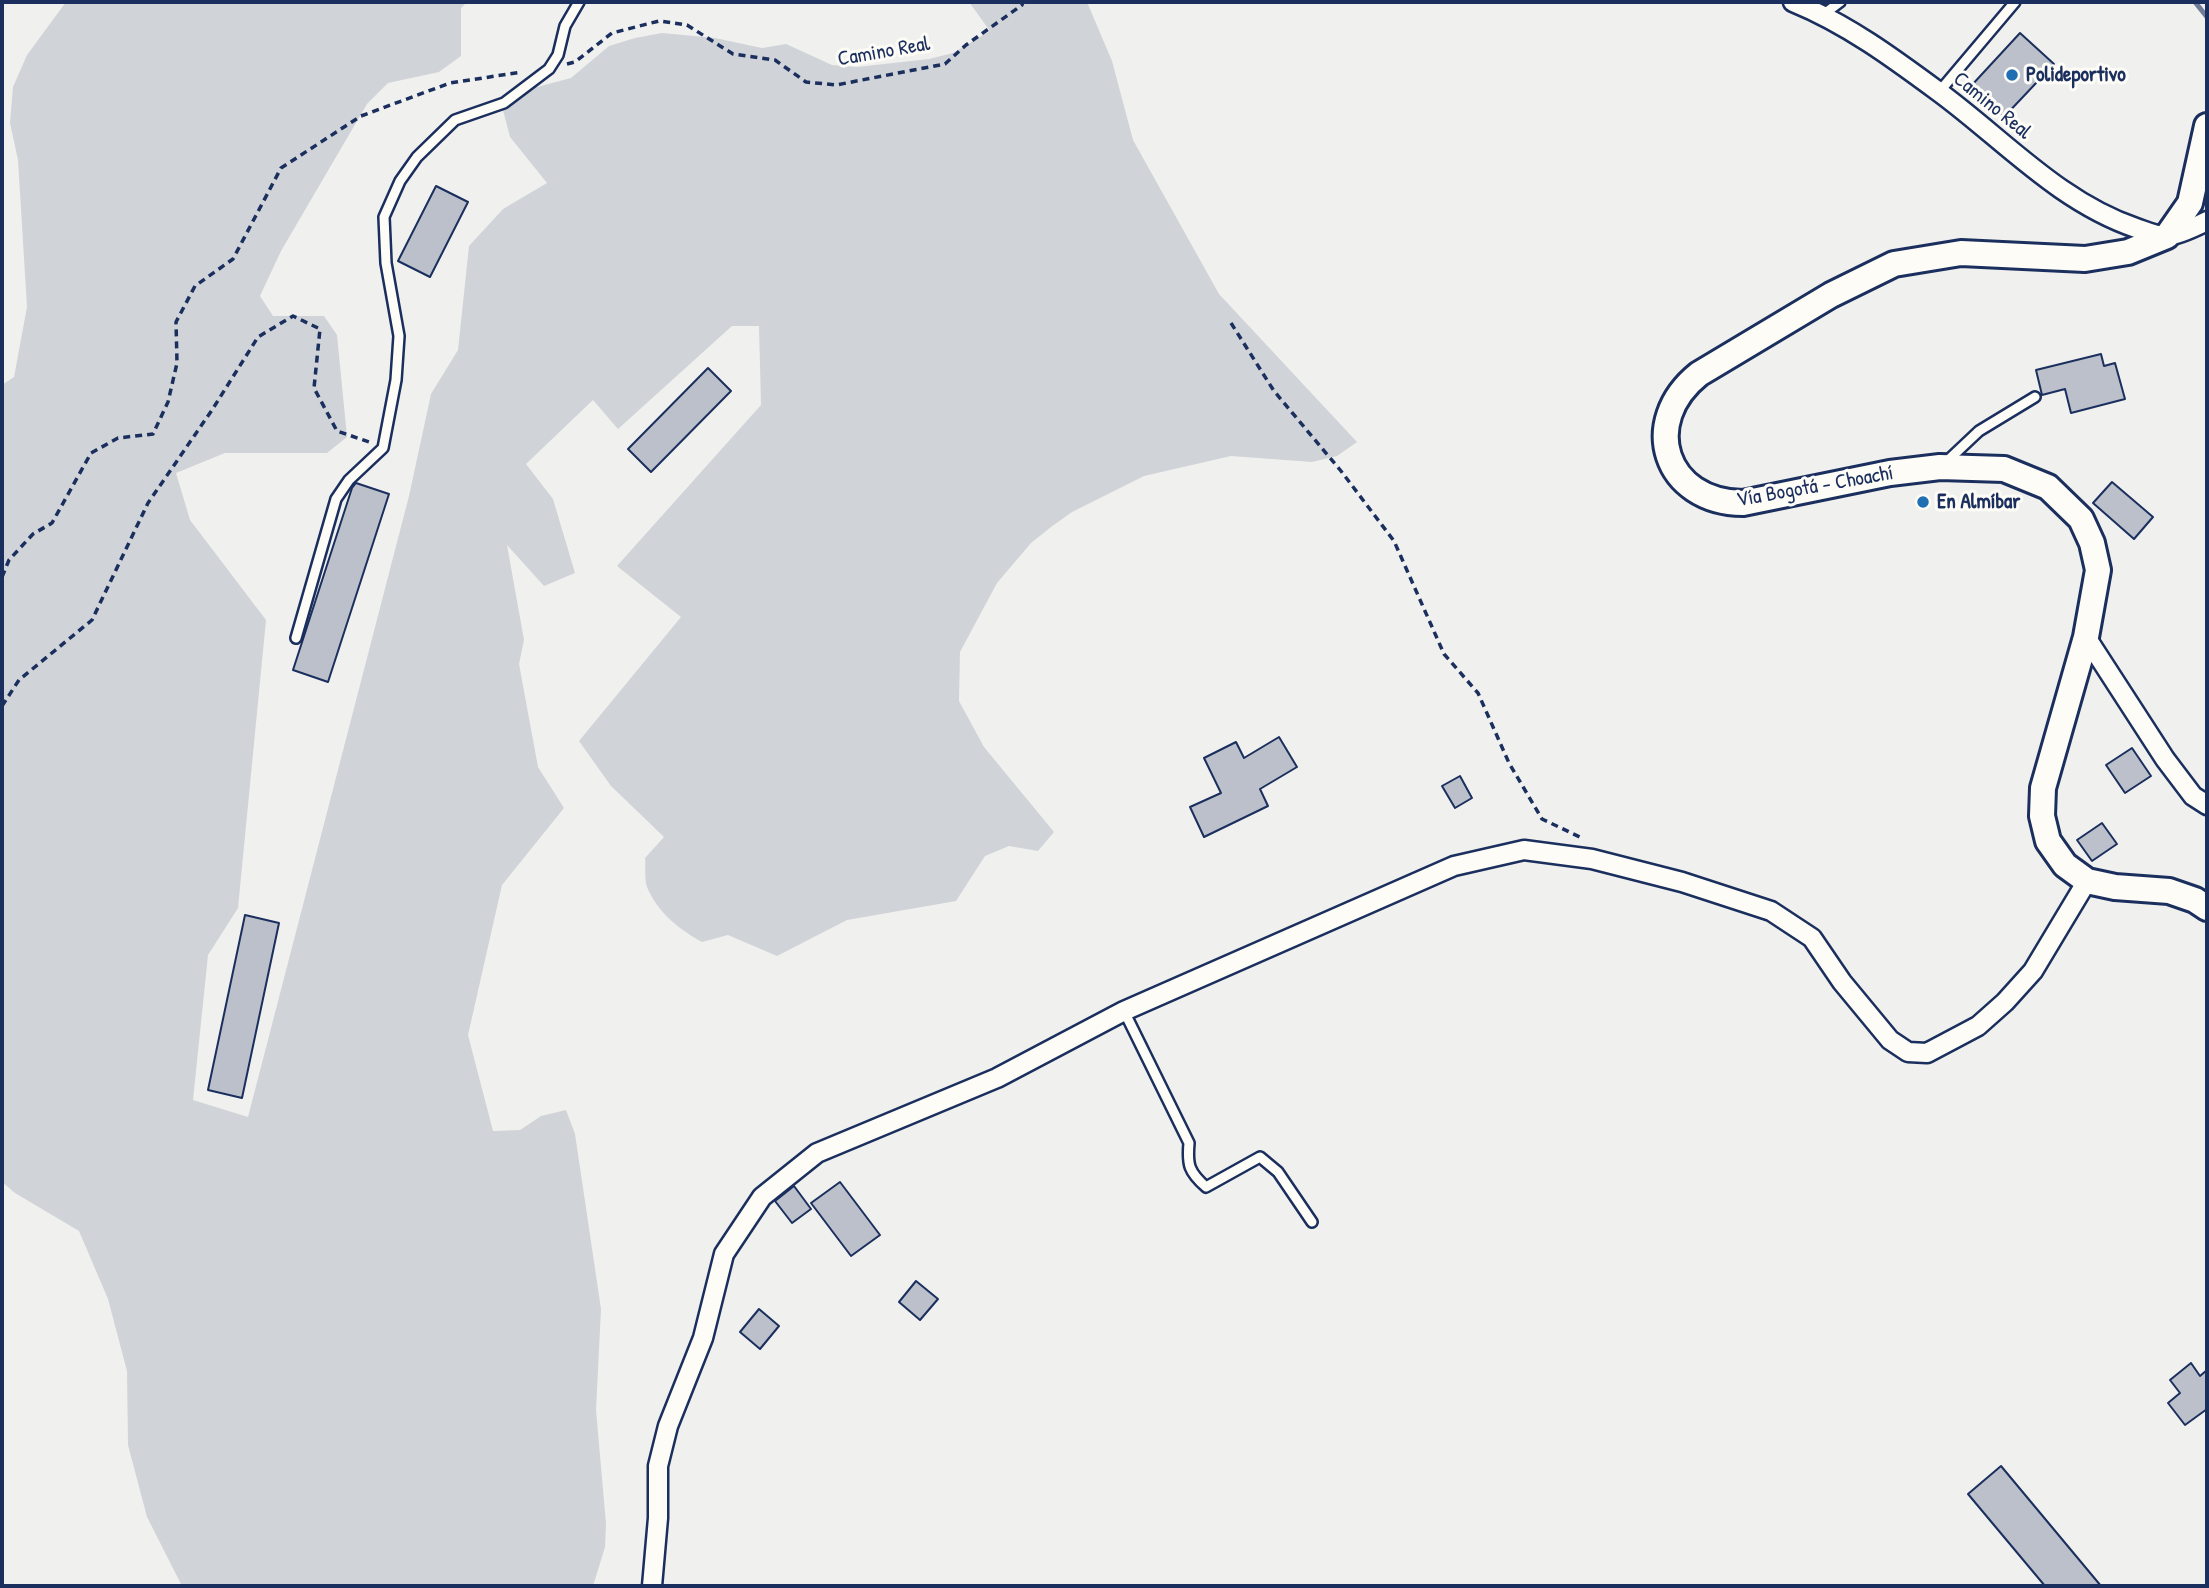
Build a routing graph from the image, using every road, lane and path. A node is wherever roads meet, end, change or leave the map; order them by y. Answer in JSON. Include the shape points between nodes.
{"nodes":[{"id":1,"x":579,"y":2,"type":"edge"},
{"id":2,"x":1023,"y":2,"type":"edge"},
{"id":3,"x":1793,"y":2,"type":"edge"},
{"id":4,"x":1840,"y":2,"type":"edge"},
{"id":5,"x":2015,"y":2,"type":"edge"},
{"id":6,"x":1824,"y":15,"type":"junction"},
{"id":7,"x":549,"y":69,"type":"junction"},
{"id":8,"x":1940,"y":92,"type":"junction"},
{"id":9,"x":2207,"y":126,"type":"edge"},
{"id":10,"x":2207,"y":220,"type":"edge"},
{"id":11,"x":2166,"y":236,"type":"junction"},
{"id":12,"x":1231,"y":323,"type":"dead end"},
{"id":13,"x":2035,"y":397,"type":"dead end"},
{"id":14,"x":383,"y":448,"type":"junction"},
{"id":15,"x":1940,"y":467,"type":"junction"},
{"id":16,"x":2,"y":577,"type":"edge"},
{"id":17,"x":2086,"y":636,"type":"junction"},
{"id":18,"x":296,"y":638,"type":"dead end"},
{"id":19,"x":2,"y":706,"type":"edge"},
{"id":20,"x":2207,"y":805,"type":"edge"},
{"id":21,"x":1593,"y":844,"type":"dead end"},
{"id":22,"x":2087,"y":881,"type":"junction"},
{"id":23,"x":2207,"y":908,"type":"edge"},
{"id":24,"x":1124,"y":1011,"type":"junction"},
{"id":25,"x":1312,"y":1222,"type":"dead end"},
{"id":26,"x":652,"y":1586,"type":"edge"}],
"edges":[{"from":1,"to":7,"type":"lane"},
{"from":2,"to":7,"type":"path","name":"Camino Real","via":[[945,64],[836,85],[806,82],[775,60],[733,54],[687,25],[659,21],[612,33],[575,62]]},
{"from":3,"to":6,"type":"street","name":"Camino Real"},
{"from":4,"to":6,"type":"lane"},
{"from":5,"to":8,"type":"lane"},
{"from":6,"to":8,"type":"street","name":"Camino Real"},
{"from":7,"to":14,"type":"lane","via":[[504,103],[456,120],[417,157],[384,217],[386,262],[399,337],[397,380]]},
{"from":7,"to":16,"type":"path","name":"Camino Real","via":[[450,83],[401,101],[361,116],[281,168],[233,259],[195,286],[176,322],[177,363],[168,402],[153,433],[118,438],[91,453],[52,523],[17,551]]},
{"from":8,"to":11,"type":"street","name":"Camino Real","via":[[2088,208]]},
{"from":9,"to":11,"type":"main road","via":[[2190,203]]},
{"from":10,"to":11,"type":"street"},
{"from":11,"to":15,"type":"main road","name":"Vía Bogotá - Choachí","via":[[2127,252],[2085,259],[1961,253],[1894,264],[1831,295],[1699,373],[1671,404],[1666,423],[1667,451],[1679,475],[1700,494],[1729,503]]},
{"from":12,"to":21,"type":"path","via":[[1274,390],[1394,541],[1444,654],[1478,693],[1509,763],[1542,819]]},
{"from":13,"to":15,"type":"lane","via":[[1979,431]]},
{"from":14,"to":18,"type":"lane","via":[[336,499]]},
{"from":14,"to":19,"type":"path","via":[[337,430],[314,388],[320,329],[293,316],[258,337],[148,503],[92,620],[19,680]]},
{"from":15,"to":17,"type":"main road","name":"Vía Bogotá - Choachí","via":[[2004,469],[2048,486],[2081,519],[2098,570]]},
{"from":17,"to":20,"type":"street","via":[[2165,759],[2193,796]]},
{"from":17,"to":22,"type":"main road","name":"Vía Bogotá - Choachí","via":[[2043,788],[2042,816],[2048,841],[2065,864]]},
{"from":22,"to":23,"type":"main road","via":[[2169,891]]},
{"from":22,"to":24,"type":"street","via":[[2033,971],[2005,1002],[1978,1026],[1927,1053],[1908,1052],[1890,1040],[1812,938],[1771,911],[1592,859],[1524,850],[1454,866]]},
{"from":24,"to":25,"type":"lane","via":[[1189,1143],[1188,1162],[1194,1176],[1206,1187],[1260,1157],[1278,1172]]},
{"from":24,"to":26,"type":"street","via":[[997,1078],[817,1153],[762,1197],[724,1254],[703,1338],[668,1426],[658,1466]]}]}
